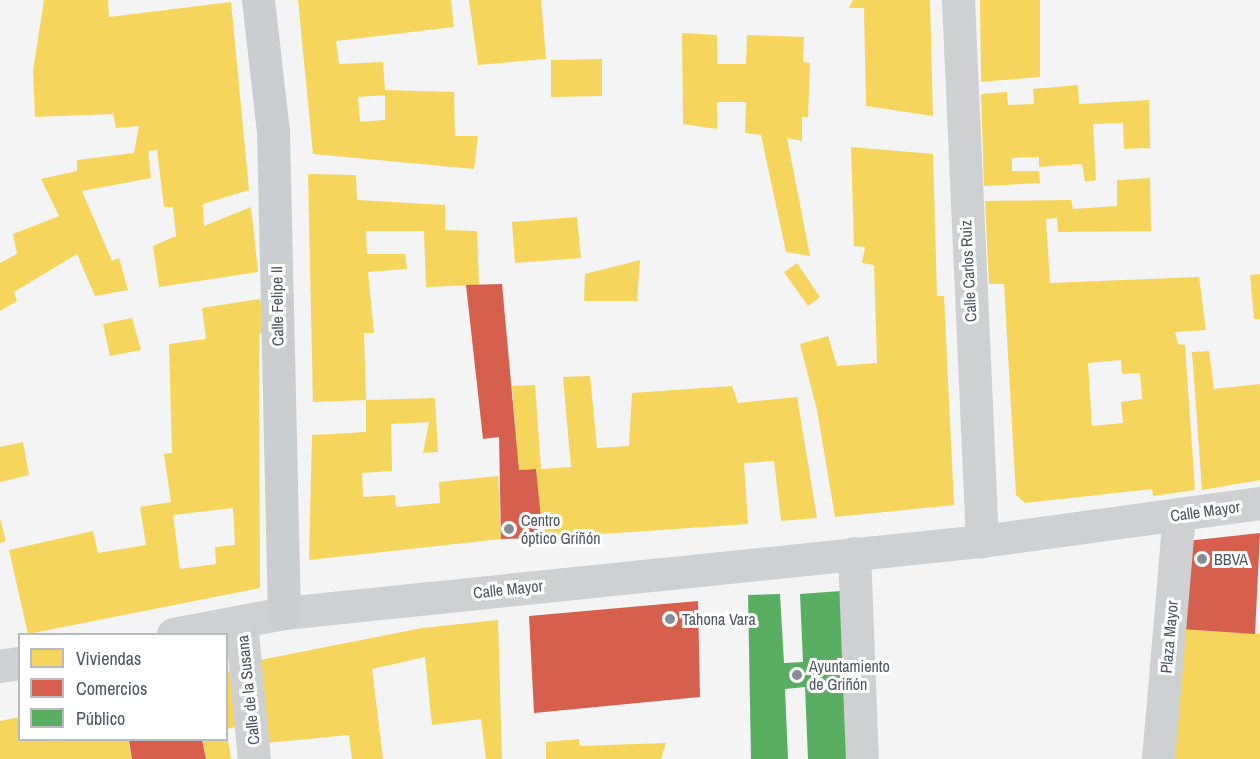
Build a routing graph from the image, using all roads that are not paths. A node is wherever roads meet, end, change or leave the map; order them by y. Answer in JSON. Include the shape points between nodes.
{"nodes":[{"id":1,"x":258,"y":0,"type":"edge"},
{"id":2,"x":958,"y":0,"type":"edge"},
{"id":3,"x":1260,"y":503,"type":"edge"},
{"id":4,"x":1164,"y":516,"type":"junction"},
{"id":5,"x":982,"y":541,"type":"junction"},
{"id":6,"x":849,"y":553,"type":"junction"},
{"id":7,"x":284,"y":613,"type":"junction"},
{"id":8,"x":241,"y":622,"type":"junction"},
{"id":9,"x":179,"y":633,"type":"edge"},
{"id":10,"x":18,"y":663,"type":"edge"},
{"id":11,"x":0,"y":666,"type":"edge"},
{"id":12,"x":254,"y":759,"type":"edge"},
{"id":13,"x":862,"y":759,"type":"edge"},
{"id":14,"x":1158,"y":759,"type":"edge"}],
"edges":[{"from":1,"to":7,"type":"main road","name":"Calle Felipe II","via":[[273,131]]},
{"from":2,"to":5,"type":"street","name":"Calle Carlos Ruiz"},
{"from":3,"to":4,"type":"street","name":"Calle Mayor"},
{"from":4,"to":5,"type":"street","name":"Calle Mayor"},
{"from":4,"to":14,"type":"street","name":"Plaza Mayor"},
{"from":5,"to":6,"type":"street","name":"Calle Mayor"},
{"from":6,"to":7,"type":"street","name":"Calle Mayor"},
{"from":6,"to":13,"type":"street"},
{"from":7,"to":8,"type":"street","name":"Calle Mayor"},
{"from":8,"to":9,"type":"street","name":"Calle Mayor"},
{"from":8,"to":12,"type":"street","name":"Calle de la Susana"},
{"from":10,"to":11,"type":"street"}]}
